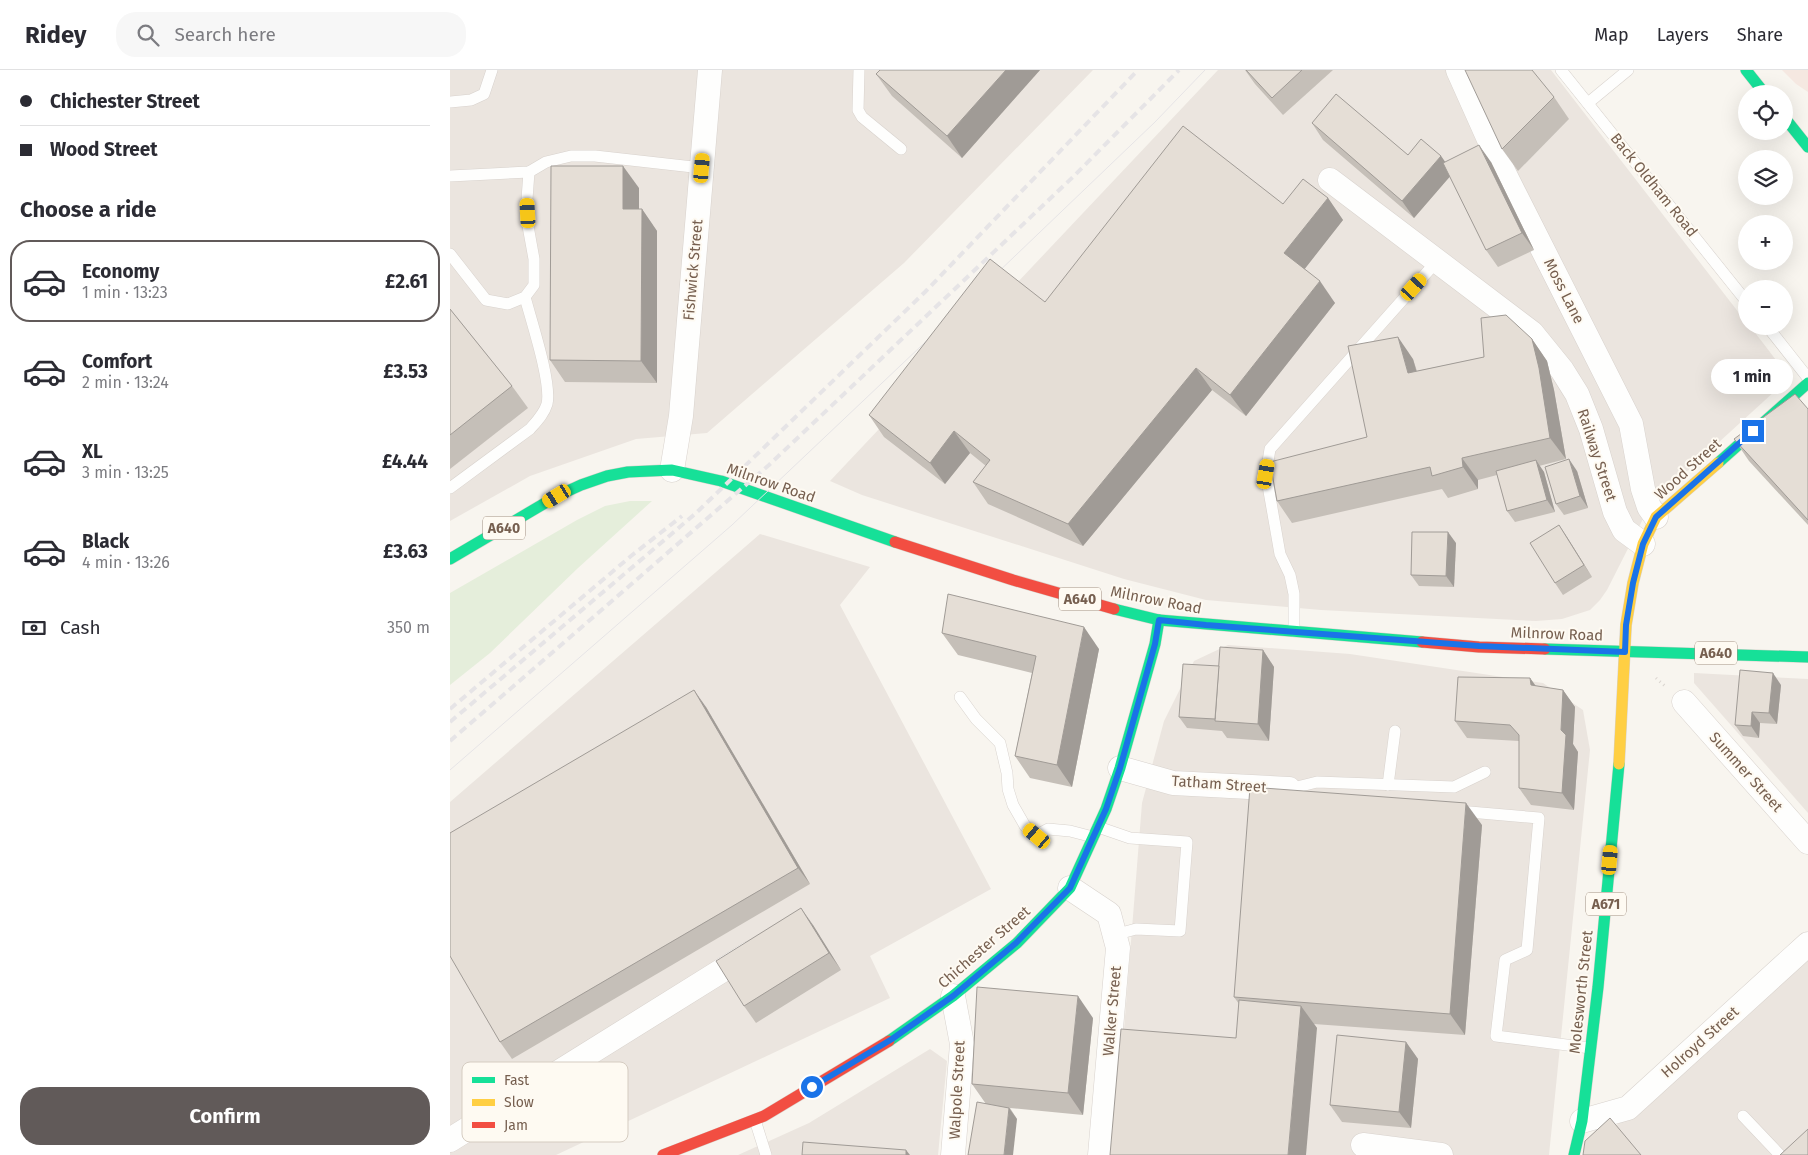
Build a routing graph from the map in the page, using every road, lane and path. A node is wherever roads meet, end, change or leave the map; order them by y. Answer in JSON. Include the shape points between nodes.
{"nodes":[{"id":1,"x":492,"y":70,"type":"edge"},
{"id":2,"x":710,"y":70,"type":"edge"},
{"id":3,"x":859,"y":70,"type":"edge"},
{"id":4,"x":1458,"y":70,"type":"edge"},
{"id":5,"x":1561,"y":70,"type":"edge"},
{"id":6,"x":1628,"y":70,"type":"edge"},
{"id":7,"x":1746,"y":70,"type":"edge"},
{"id":8,"x":1758,"y":85,"type":"edge"},
{"id":9,"x":450,"y":102,"type":"edge"},
{"id":10,"x":1588,"y":103,"type":"junction"},
{"id":11,"x":1793,"y":128,"type":"edge"},
{"id":12,"x":1808,"y":147,"type":"edge"},
{"id":13,"x":901,"y":149,"type":"dead end"},
{"id":14,"x":702,"y":168,"type":"junction"},
{"id":15,"x":529,"y":172,"type":"junction"},
{"id":16,"x":450,"y":176,"type":"edge"},
{"id":17,"x":1330,"y":180,"type":"dead end"},
{"id":18,"x":450,"y":254,"type":"edge"},
{"id":19,"x":1437,"y":261,"type":"junction"},
{"id":20,"x":1738,"y":291,"type":"edge"},
{"id":21,"x":524,"y":297,"type":"junction"},
{"id":22,"x":1774,"y":335,"type":"edge"},
{"id":23,"x":1808,"y":378,"type":"edge"},
{"id":24,"x":1808,"y":382,"type":"edge"},
{"id":25,"x":672,"y":470,"type":"junction"},
{"id":26,"x":450,"y":488,"type":"edge"},
{"id":27,"x":1656,"y":517,"type":"junction"},
{"id":28,"x":1643,"y":544,"type":"junction"},
{"id":29,"x":450,"y":559,"type":"edge"},
{"id":30,"x":1159,"y":620,"type":"junction"},
{"id":31,"x":1294,"y":631,"type":"junction"},
{"id":32,"x":1625,"y":652,"type":"junction"},
{"id":33,"x":1808,"y":658,"type":"edge"},
{"id":34,"x":960,"y":697,"type":"dead end"},
{"id":35,"x":1684,"y":702,"type":"dead end"},
{"id":36,"x":1394,"y":731,"type":"dead end"},
{"id":37,"x":1120,"y":768,"type":"junction"},
{"id":38,"x":1485,"y":772,"type":"dead end"},
{"id":39,"x":1388,"y":785,"type":"junction"},
{"id":40,"x":1299,"y":793,"type":"joint"},
{"id":41,"x":1442,"y":810,"type":"edge"},
{"id":42,"x":1096,"y":832,"type":"junction"},
{"id":43,"x":1808,"y":842,"type":"edge"},
{"id":44,"x":1070,"y":888,"type":"junction"},
{"id":45,"x":1114,"y":935,"type":"junction"},
{"id":46,"x":766,"y":943,"type":"edge"},
{"id":47,"x":1808,"y":944,"type":"edge"},
{"id":48,"x":953,"y":996,"type":"junction"},
{"id":49,"x":1590,"y":1048,"type":"junction"},
{"id":50,"x":575,"y":1062,"type":"edge"},
{"id":51,"x":1743,"y":1116,"type":"dead end"},
{"id":52,"x":755,"y":1120,"type":"junction"},
{"id":53,"x":1582,"y":1122,"type":"junction"},
{"id":54,"x":462,"y":1133,"type":"edge"},
{"id":55,"x":450,"y":1140,"type":"edge"},
{"id":56,"x":1363,"y":1145,"type":"dead end"},
{"id":57,"x":663,"y":1155,"type":"edge"},
{"id":58,"x":766,"y":1155,"type":"edge"},
{"id":59,"x":953,"y":1155,"type":"edge"},
{"id":60,"x":1100,"y":1155,"type":"edge"},
{"id":61,"x":1441,"y":1155,"type":"edge"},
{"id":62,"x":1574,"y":1155,"type":"edge"},
{"id":63,"x":1780,"y":1155,"type":"edge"}],
"edges":[{"from":1,"to":9,"type":"lane","via":[[484,94],[471,100]]},
{"from":2,"to":14,"type":"street","name":"Fishwick Street"},
{"from":3,"to":13,"type":"lane","via":[[858,110]]},
{"from":4,"to":27,"type":"street","name":"Moss Lane","via":[[1504,173],[1631,424],[1643,489]]},
{"from":5,"to":10,"type":"lane","name":"Back Oldham Road"},
{"from":6,"to":10,"type":"lane"},
{"from":7,"to":8,"type":"main road"},
{"from":10,"to":20,"type":"lane","name":"Back Oldham Road"},
{"from":11,"to":12,"type":"main road"},
{"from":14,"to":15,"type":"lane","via":[[572,156],[546,162]]},
{"from":14,"to":25,"type":"street","name":"Fishwick Street","via":[[681,416]]},
{"from":15,"to":16,"type":"lane"},
{"from":15,"to":21,"type":"lane","via":[[528,226],[534,259],[534,285]]},
{"from":17,"to":19,"type":"street","name":"Railway Street"},
{"from":18,"to":21,"type":"lane","via":[[486,300],[508,304]]},
{"from":19,"to":28,"type":"street","name":"Railway Street","via":[[1532,333],[1562,370],[1577,394],[1591,429],[1615,512],[1624,530]]},
{"from":19,"to":31,"type":"lane","via":[[1270,449],[1266,474],[1280,554],[1290,574],[1294,594]]},
{"from":21,"to":26,"type":"lane","via":[[547,386],[547,403],[541,417],[530,429]]},
{"from":22,"to":23,"type":"lane"},
{"from":24,"to":27,"type":"main road","name":"Wood Street","number":"A671"},
{"from":25,"to":29,"type":"main road","name":"Milnrow Road","number":"A640","via":[[628,472],[581,484]]},
{"from":25,"to":30,"type":"main road","name":"Milnrow Road","number":"A640","via":[[721,481],[1013,580]]},
{"from":27,"to":28,"type":"main road","name":"Wood Street","number":"A671"},
{"from":28,"to":32,"type":"main road","number":"A671","via":[[1633,583]]},
{"from":30,"to":31,"type":"main road","name":"Milnrow Road","number":"A640"},
{"from":30,"to":37,"type":"main road","name":"Chichester Street"},
{"from":31,"to":32,"type":"main road","name":"Milnrow Road","number":"A640","via":[[1479,646]]},
{"from":32,"to":33,"type":"main road","name":"Milnrow Road","number":"A640"},
{"from":32,"to":49,"type":"main road","name":"Molesworth Street","number":"A671","via":[[1621,746]]},
{"from":34,"to":42,"type":"lane","via":[[1000,743],[1008,789],[1025,826],[1037,836],[1048,829]]},
{"from":35,"to":43,"type":"street","name":"Summer Street"},
{"from":36,"to":39,"type":"lane"},
{"from":37,"to":40,"type":"street","name":"Tatham Street","via":[[1173,782]]},
{"from":37,"to":42,"type":"main road","name":"Chichester Street"},
{"from":38,"to":39,"type":"lane","via":[[1454,787]]},
{"from":39,"to":40,"type":"lane","via":[[1317,782]]},
{"from":41,"to":49,"type":"lane","via":[[1539,818],[1527,950],[1505,960],[1496,1036]]},
{"from":42,"to":44,"type":"main road","name":"Chichester Street"},
{"from":42,"to":45,"type":"lane","via":[[1187,842],[1180,931],[1136,929]]},
{"from":44,"to":45,"type":"street","name":"Walker Street","via":[[1109,914]]},
{"from":44,"to":48,"type":"main road","name":"Chichester Street","via":[[1016,943]]},
{"from":45,"to":60,"type":"street","name":"Walker Street","via":[[1118,948]]},
{"from":46,"to":50,"type":"street"},
{"from":47,"to":53,"type":"street","name":"Holroyd Street","via":[[1628,1108]]},
{"from":48,"to":52,"type":"main road","name":"Chichester Street","via":[[892,1039]]},
{"from":48,"to":59,"type":"street","name":"Walpole Street","via":[[962,1044]]},
{"from":49,"to":53,"type":"main road","name":"Molesworth Street","number":"A671"},
{"from":51,"to":63,"type":"lane"},
{"from":52,"to":57,"type":"main road","name":"Chichester Street"},
{"from":52,"to":58,"type":"lane"},
{"from":53,"to":62,"type":"main road","name":"Molesworth Street","number":"A671"},
{"from":54,"to":55,"type":"street"},
{"from":56,"to":61,"type":"street"}]}
